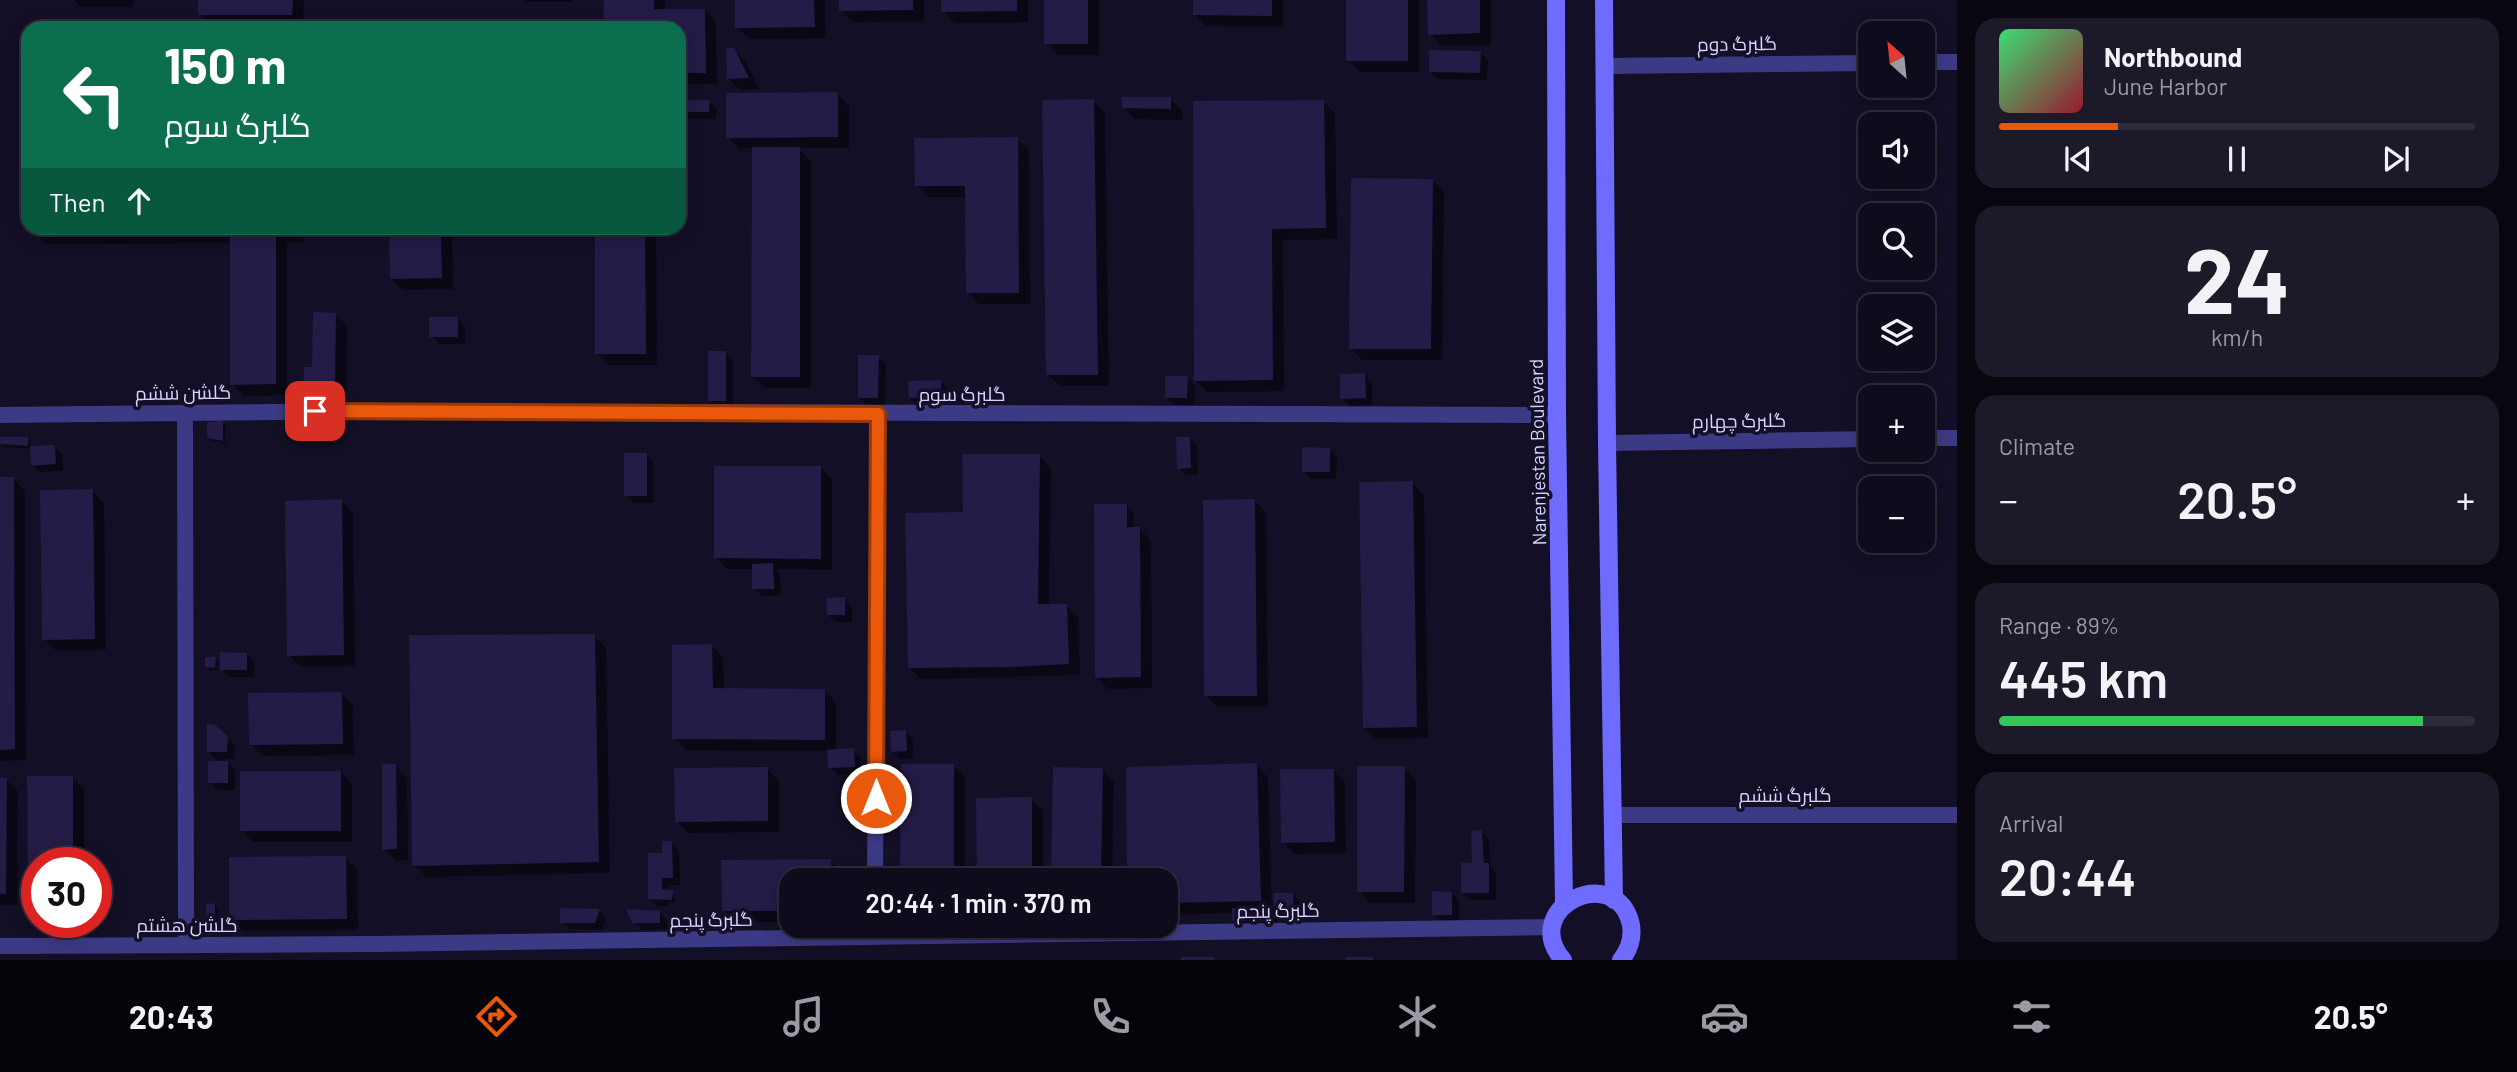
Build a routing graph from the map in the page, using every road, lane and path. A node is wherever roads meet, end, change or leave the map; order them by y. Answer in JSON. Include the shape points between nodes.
{"nodes":[{"id":1,"x":1556,"y":0,"type":"edge"},
{"id":2,"x":1604,"y":0,"type":"edge"},
{"id":3,"x":1936,"y":62,"type":"edge"},
{"id":4,"x":1957,"y":62,"type":"edge"},
{"id":5,"x":1858,"y":63,"type":"edge"},
{"id":6,"x":1605,"y":66,"type":"junction"},
{"id":7,"x":367,"y":411,"type":"joint"},
{"id":8,"x":185,"y":413,"type":"junction"},
{"id":9,"x":878,"y":414,"type":"junction"},
{"id":10,"x":0,"y":415,"type":"edge"},
{"id":11,"x":1557,"y":415,"type":"junction"},
{"id":12,"x":1935,"y":438,"type":"edge"},
{"id":13,"x":1957,"y":438,"type":"edge"},
{"id":14,"x":1858,"y":439,"type":"edge"},
{"id":15,"x":1607,"y":443,"type":"junction"},
{"id":16,"x":1614,"y":815,"type":"junction"},
{"id":17,"x":1957,"y":815,"type":"edge"},
{"id":18,"x":875,"y":868,"type":"edge"},
{"id":19,"x":1614,"y":900,"type":"junction"},
{"id":20,"x":1564,"y":904,"type":"junction"},
{"id":21,"x":1552,"y":928,"type":"junction"},
{"id":22,"x":1178,"y":930,"type":"edge"},
{"id":23,"x":779,"y":933,"type":"edge"},
{"id":24,"x":374,"y":944,"type":"joint"},
{"id":25,"x":186,"y":945,"type":"junction"},
{"id":26,"x":0,"y":946,"type":"edge"},
{"id":27,"x":1563,"y":960,"type":"edge"},
{"id":28,"x":1621,"y":960,"type":"edge"}],
"edges":[{"from":1,"to":11,"type":"street","name":"Narenjestan Boulevard"},
{"from":2,"to":6,"type":"street"},
{"from":3,"to":4,"type":"street"},
{"from":5,"to":6,"type":"street","name":"گلبرگ دوم"},
{"from":6,"to":15,"type":"street"},
{"from":7,"to":8,"type":"street","name":"گلشن ششم"},
{"from":7,"to":9,"type":"street","name":"گلبرگ سوم"},
{"from":8,"to":10,"type":"street","name":"گلشن ششم"},
{"from":8,"to":25,"type":"street"},
{"from":9,"to":11,"type":"street","name":"گلبرگ سوم"},
{"from":9,"to":18,"type":"street"},
{"from":11,"to":20,"type":"street","name":"Narenjestan Boulevard"},
{"from":12,"to":13,"type":"street"},
{"from":14,"to":15,"type":"street","name":"گلبرگ چهارم"},
{"from":15,"to":16,"type":"street"},
{"from":16,"to":17,"type":"street","name":"گلبرگ ششم"},
{"from":16,"to":19,"type":"street"},
{"from":19,"to":20,"type":"street","via":[[1594,893]]},
{"from":19,"to":28,"type":"street","via":[[1623,908],[1632,931]]},
{"from":20,"to":21,"type":"street","name":"Narenjestan Boulevard"},
{"from":21,"to":22,"type":"street","name":"گلبرگ پنجم"},
{"from":21,"to":27,"type":"street"},
{"from":23,"to":24,"type":"street","name":"گلبرگ پنجم"},
{"from":24,"to":25,"type":"street","name":"گلشن هشتم"},
{"from":25,"to":26,"type":"street","name":"گلشن هشتم"}]}
